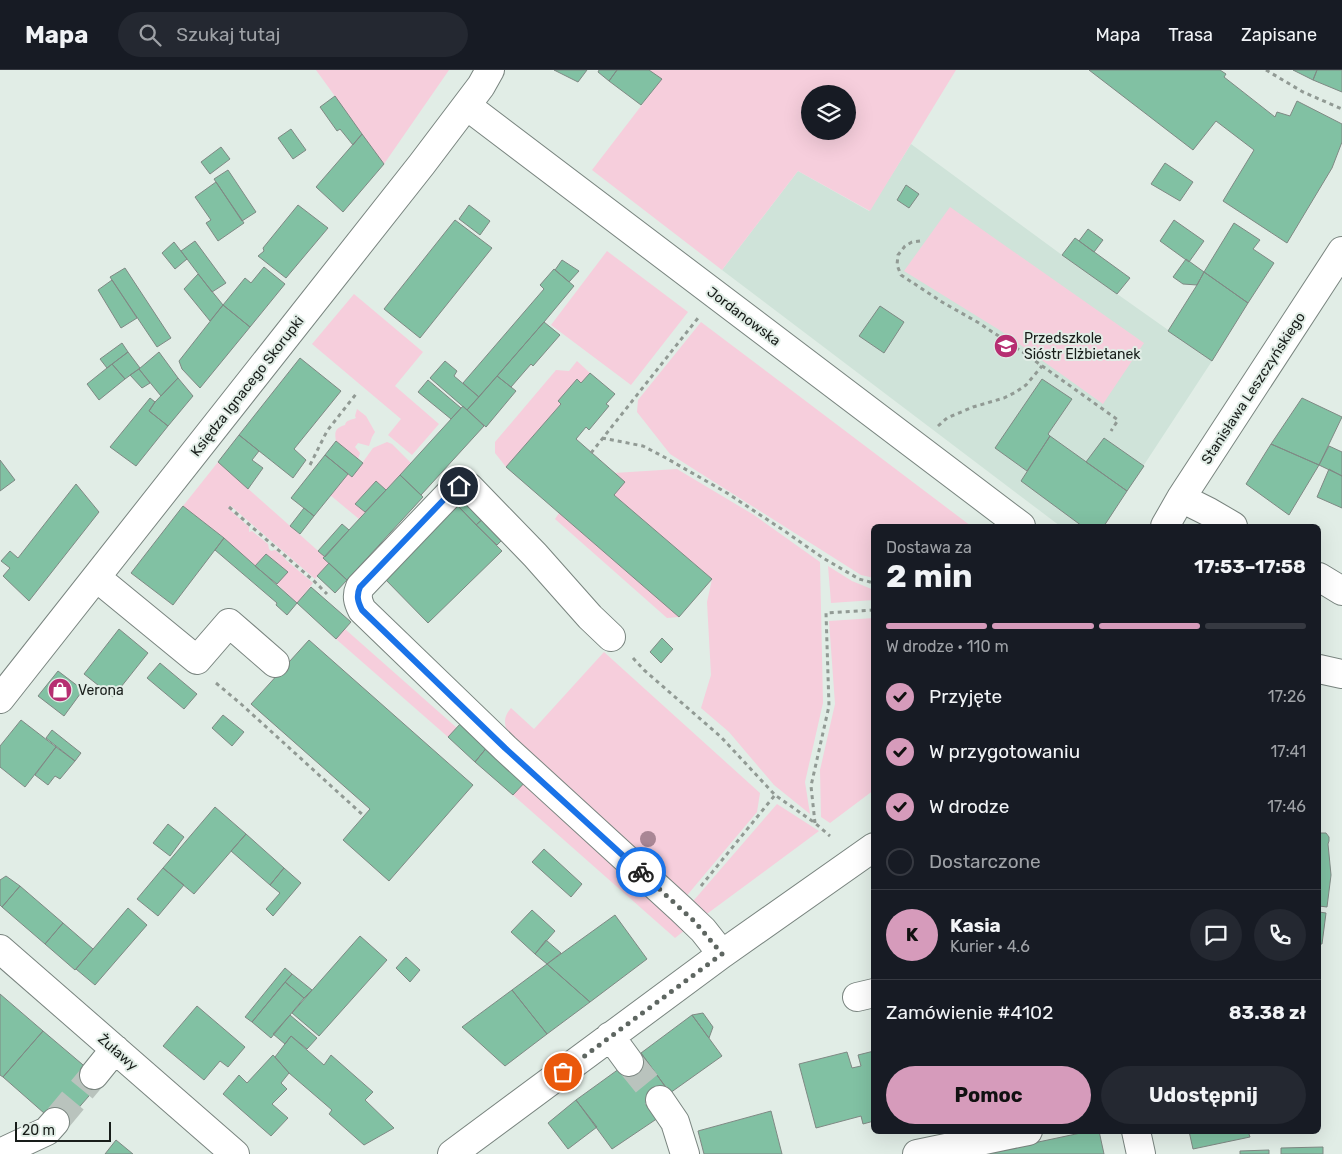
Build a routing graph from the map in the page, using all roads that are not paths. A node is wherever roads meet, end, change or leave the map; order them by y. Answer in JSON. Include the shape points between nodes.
{"nodes":[{"id":1,"x":490,"y":70,"type":"edge"},
{"id":2,"x":467,"y":106,"type":"junction"},
{"id":3,"x":1342,"y":251,"type":"edge"},
{"id":4,"x":1181,"y":498,"type":"junction"},
{"id":5,"x":1019,"y":524,"type":"edge"},
{"id":6,"x":1166,"y":524,"type":"edge"},
{"id":7,"x":1230,"y":524,"type":"edge"},
{"id":8,"x":97,"y":578,"type":"junction"},
{"id":9,"x":1321,"y":578,"type":"edge"},
{"id":10,"x":1342,"y":591,"type":"edge"},
{"id":11,"x":611,"y":637,"type":"road end"},
{"id":12,"x":275,"y":663,"type":"dead end"},
{"id":13,"x":1321,"y":669,"type":"edge"},
{"id":14,"x":1342,"y":674,"type":"edge"},
{"id":15,"x":0,"y":699,"type":"edge"},
{"id":16,"x":871,"y":849,"type":"edge"},
{"id":17,"x":0,"y":950,"type":"edge"},
{"id":18,"x":722,"y":954,"type":"junction"},
{"id":19,"x":610,"y":1036,"type":"junction"},
{"id":20,"x":114,"y":1049,"type":"junction"},
{"id":21,"x":629,"y":1062,"type":"tunnel mouth"},
{"id":22,"x":94,"y":1075,"type":"tunnel mouth"},
{"id":23,"x":660,"y":1100,"type":"tunnel mouth"},
{"id":24,"x":55,"y":1122,"type":"tunnel mouth"},
{"id":25,"x":1014,"y":1134,"type":"edge"},
{"id":26,"x":1137,"y":1134,"type":"edge"},
{"id":27,"x":0,"y":1153,"type":"edge"},
{"id":28,"x":235,"y":1154,"type":"edge"},
{"id":29,"x":452,"y":1154,"type":"edge"},
{"id":30,"x":685,"y":1154,"type":"edge"},
{"id":31,"x":917,"y":1154,"type":"edge"},
{"id":32,"x":1141,"y":1154,"type":"edge"}],
"edges":[{"from":1,"to":2,"type":"street","name":"Księdza Ignacego Skorupki"},
{"from":2,"to":5,"type":"street","name":"Jordanowska"},
{"from":2,"to":8,"type":"street","name":"Księdza Ignacego Skorupki"},
{"from":3,"to":4,"type":"street","name":"Stanisława Leszczyńskiego"},
{"from":4,"to":6,"type":"street","name":"Stanisława Leszczyńskiego"},
{"from":4,"to":7,"type":"street"},
{"from":8,"to":12,"type":"street","via":[[197,660],[230,623]]},
{"from":8,"to":15,"type":"street","name":"Księdza Ignacego Skorupki"},
{"from":9,"to":10,"type":"street"},
{"from":11,"to":18,"type":"street","via":[[465,486],[453,490],[360,587],[357,594],[362,610],[505,748],[703,930]]},
{"from":13,"to":14,"type":"street"},
{"from":16,"to":18,"type":"street"},
{"from":17,"to":20,"type":"street","name":"Żuławy"},
{"from":18,"to":19,"type":"street"},
{"from":19,"to":21,"type":"street"},
{"from":19,"to":29,"type":"street"},
{"from":20,"to":22,"type":"street"},
{"from":20,"to":28,"type":"street","name":"Żuławy"},
{"from":23,"to":30,"type":"street","via":[[675,1122]]},
{"from":24,"to":27,"type":"street","via":[[47,1131]]},
{"from":25,"to":31,"type":"street"},
{"from":26,"to":32,"type":"street"}]}
